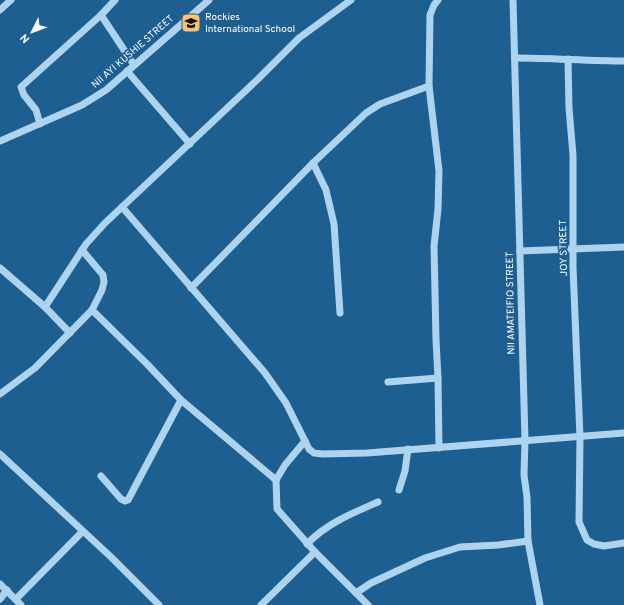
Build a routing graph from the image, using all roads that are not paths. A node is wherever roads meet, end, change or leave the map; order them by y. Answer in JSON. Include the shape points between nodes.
{"nodes":[{"id":1,"x":11,"y":0,"type":"edge"},
{"id":2,"x":115,"y":0,"type":"edge"},
{"id":3,"x":209,"y":0,"type":"edge"},
{"id":4,"x":351,"y":0,"type":"edge"},
{"id":5,"x":438,"y":0,"type":"edge"},
{"id":6,"x":513,"y":0,"type":"edge"},
{"id":7,"x":0,"y":10,"type":"edge"},
{"id":8,"x":101,"y":15,"type":"junction"},
{"id":9,"x":515,"y":58,"type":"junction"},
{"id":10,"x":568,"y":59,"type":"junction"},
{"id":11,"x":624,"y":61,"type":"edge"},
{"id":12,"x":134,"y":64,"type":"junction"},
{"id":13,"x":127,"y":71,"type":"junction"},
{"id":14,"x":430,"y":86,"type":"junction"},
{"id":15,"x":40,"y":124,"type":"junction"},
{"id":16,"x":0,"y":141,"type":"edge"},
{"id":17,"x":190,"y":144,"type":"junction"},
{"id":18,"x":313,"y":163,"type":"junction"},
{"id":19,"x":122,"y":207,"type":"junction"},
{"id":20,"x":624,"y":247,"type":"edge"},
{"id":21,"x":573,"y":249,"type":"junction"},
{"id":22,"x":82,"y":250,"type":"junction"},
{"id":23,"x":520,"y":251,"type":"junction"},
{"id":24,"x":1,"y":272,"type":"edge"},
{"id":25,"x":190,"y":288,"type":"junction"},
{"id":26,"x":45,"y":307,"type":"junction"},
{"id":27,"x":92,"y":310,"type":"junction"},
{"id":28,"x":340,"y":313,"type":"dead end"},
{"id":29,"x":70,"y":333,"type":"junction"},
{"id":30,"x":438,"y":378,"type":"junction"},
{"id":31,"x":388,"y":382,"type":"dead end"},
{"id":32,"x":0,"y":394,"type":"edge"},
{"id":33,"x":181,"y":400,"type":"junction"},
{"id":34,"x":624,"y":433,"type":"edge"},
{"id":35,"x":580,"y":438,"type":"junction"},
{"id":36,"x":525,"y":440,"type":"junction"},
{"id":37,"x":305,"y":441,"type":"junction"},
{"id":38,"x":439,"y":448,"type":"junction"},
{"id":39,"x":408,"y":449,"type":"junction"},
{"id":40,"x":0,"y":454,"type":"edge"},
{"id":41,"x":101,"y":476,"type":"dead end"},
{"id":42,"x":276,"y":480,"type":"junction"},
{"id":43,"x":399,"y":490,"type":"dead end"},
{"id":44,"x":378,"y":502,"type":"dead end"},
{"id":45,"x":82,"y":532,"type":"junction"},
{"id":46,"x":528,"y":541,"type":"junction"},
{"id":47,"x":624,"y":543,"type":"edge"},
{"id":48,"x":307,"y":544,"type":"junction"},
{"id":49,"x":315,"y":552,"type":"junction"},
{"id":50,"x":0,"y":584,"type":"edge"},
{"id":51,"x":7,"y":590,"type":"junction"},
{"id":52,"x":356,"y":593,"type":"junction"},
{"id":53,"x":0,"y":599,"type":"edge"},
{"id":54,"x":18,"y":602,"type":"edge"},
{"id":55,"x":159,"y":605,"type":"edge"},
{"id":56,"x":261,"y":605,"type":"edge"},
{"id":57,"x":368,"y":605,"type":"edge"},
{"id":58,"x":540,"y":605,"type":"edge"}],
"edges":[{"from":1,"to":7,"type":"street"},
{"from":2,"to":8,"type":"street"},
{"from":3,"to":12,"type":"street","name":"NII AYI KUSHIE STREET"},
{"from":4,"to":17,"type":"street","via":[[299,38]]},
{"from":5,"to":14,"type":"street","via":[[430,15]]},
{"from":6,"to":9,"type":"street","name":"NII AMATEIFIO STREET"},
{"from":8,"to":12,"type":"street"},
{"from":8,"to":15,"type":"street","via":[[21,87],[36,110]]},
{"from":9,"to":10,"type":"street"},
{"from":9,"to":23,"type":"street","name":"NII AMATEIFIO STREET"},
{"from":10,"to":11,"type":"street"},
{"from":10,"to":21,"type":"street","name":"JOY STREET","via":[[573,155]]},
{"from":12,"to":13,"type":"street","name":"NII AYI KUSHIE STREET"},
{"from":13,"to":15,"type":"street","name":"NII AYI KUSHIE STREET","via":[[94,98]]},
{"from":13,"to":17,"type":"street"},
{"from":14,"to":18,"type":"street","via":[[380,104],[366,113]]},
{"from":14,"to":30,"type":"street","via":[[439,171],[434,246]]},
{"from":15,"to":16,"type":"street","name":"NII AYI KUSHIE STREET"},
{"from":17,"to":19,"type":"street"},
{"from":18,"to":25,"type":"street"},
{"from":18,"to":28,"type":"street","via":[[326,190],[334,224]]},
{"from":19,"to":22,"type":"street"},
{"from":19,"to":25,"type":"street"},
{"from":20,"to":21,"type":"street"},
{"from":21,"to":23,"type":"street"},
{"from":21,"to":35,"type":"street","name":"JOY STREET"},
{"from":22,"to":26,"type":"street"},
{"from":22,"to":27,"type":"street","via":[[103,275],[102,290]]},
{"from":23,"to":36,"type":"street","name":"NII AMATEIFIO STREET"},
{"from":24,"to":26,"type":"street"},
{"from":25,"to":37,"type":"street","via":[[265,373],[286,403]]},
{"from":26,"to":29,"type":"street"},
{"from":27,"to":29,"type":"street"},
{"from":27,"to":33,"type":"street"},
{"from":29,"to":32,"type":"street","via":[[35,368]]},
{"from":30,"to":31,"type":"street"},
{"from":30,"to":38,"type":"street"},
{"from":33,"to":41,"type":"street","via":[[128,500],[121,499]]},
{"from":33,"to":42,"type":"street"},
{"from":34,"to":35,"type":"street"},
{"from":35,"to":36,"type":"street"},
{"from":35,"to":47,"type":"street","name":"JOY STREET","via":[[579,522],[582,532],[587,540],[594,544],[604,546]]},
{"from":36,"to":38,"type":"street"},
{"from":36,"to":46,"type":"street","name":"NII AMATEIFIO STREET","via":[[524,475]]},
{"from":37,"to":39,"type":"street","via":[[314,453],[323,454]]},
{"from":37,"to":42,"type":"street"},
{"from":38,"to":39,"type":"street"},
{"from":39,"to":43,"type":"street"},
{"from":40,"to":45,"type":"street"},
{"from":42,"to":48,"type":"street","via":[[277,509]]},
{"from":44,"to":48,"type":"street","via":[[336,521],[317,533]]},
{"from":45,"to":54,"type":"street"},
{"from":45,"to":55,"type":"street"},
{"from":46,"to":52,"type":"street","via":[[460,547],[424,558],[371,583]]},
{"from":46,"to":58,"type":"street","name":"NII AMATEIFIO STREET"},
{"from":48,"to":49,"type":"street"},
{"from":49,"to":52,"type":"street"},
{"from":49,"to":56,"type":"street"},
{"from":50,"to":51,"type":"street"},
{"from":51,"to":53,"type":"street"},
{"from":51,"to":54,"type":"street"},
{"from":52,"to":57,"type":"street"}]}
